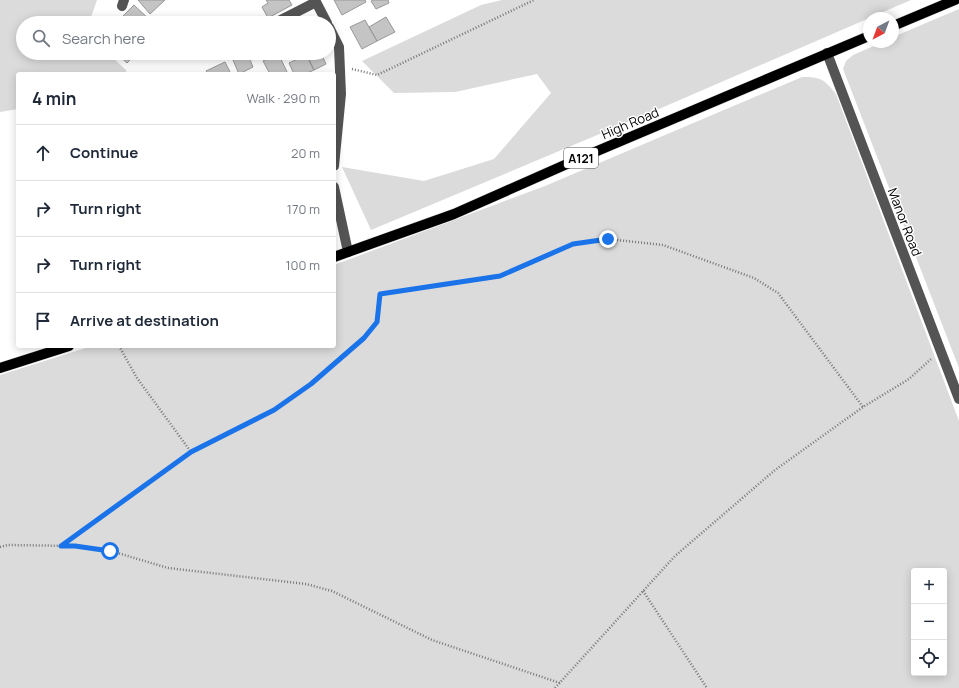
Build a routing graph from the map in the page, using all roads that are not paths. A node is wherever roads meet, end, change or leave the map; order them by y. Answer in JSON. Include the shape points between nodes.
{"nodes":[{"id":1,"x":955,"y":0,"type":"edge"},
{"id":2,"x":316,"y":1,"type":"edge"},
{"id":3,"x":288,"y":16,"type":"edge"},
{"id":4,"x":324,"y":16,"type":"edge"},
{"id":5,"x":899,"y":23,"type":"edge"},
{"id":6,"x":863,"y":38,"type":"edge"},
{"id":7,"x":336,"y":40,"type":"edge"},
{"id":8,"x":827,"y":53,"type":"junction"},
{"id":9,"x":336,"y":145,"type":"edge"},
{"id":10,"x":336,"y":196,"type":"edge"},
{"id":11,"x":348,"y":252,"type":"junction"},
{"id":12,"x":336,"y":256,"type":"edge"},
{"id":13,"x":62,"y":348,"type":"edge"},
{"id":14,"x":0,"y":368,"type":"edge"},
{"id":15,"x":959,"y":399,"type":"edge"}],
"edges":[{"from":1,"to":5,"type":"main road"},
{"from":2,"to":3,"type":"street"},
{"from":2,"to":4,"type":"street"},
{"from":6,"to":8,"type":"main road","name":"High Road","number":"A121"},
{"from":7,"to":9,"type":"street","via":[[339,46],[341,94]]},
{"from":8,"to":11,"type":"main road","name":"High Road","number":"A121","via":[[454,214]]},
{"from":8,"to":15,"type":"street","name":"Manor Road"},
{"from":10,"to":11,"type":"street"},
{"from":11,"to":12,"type":"main road","name":"High Road","number":"A121"},
{"from":13,"to":14,"type":"main road"}]}
